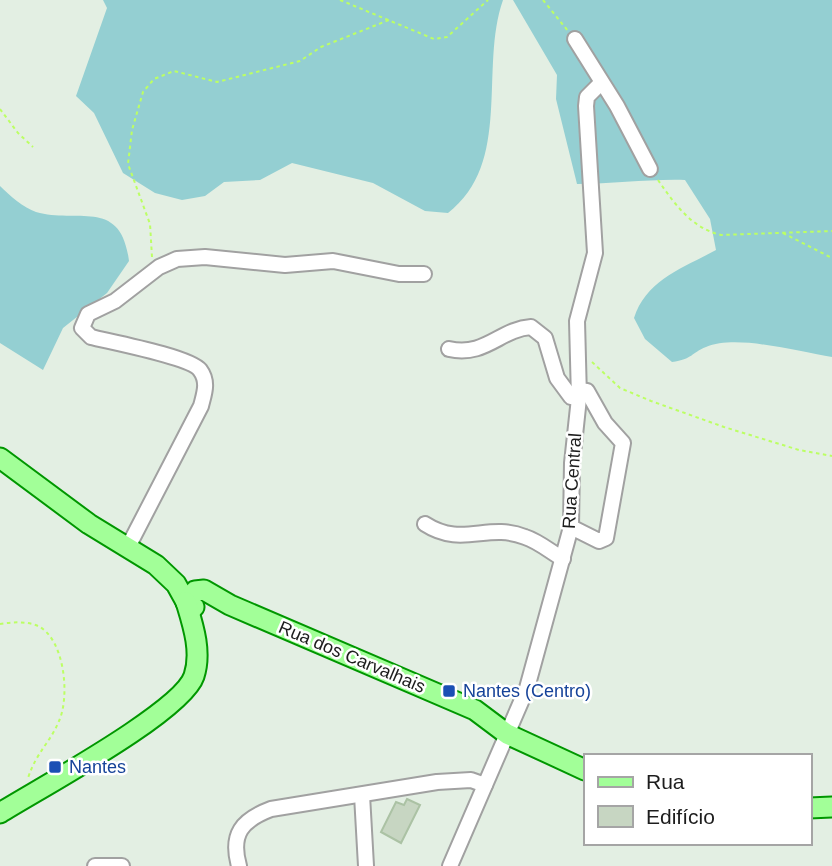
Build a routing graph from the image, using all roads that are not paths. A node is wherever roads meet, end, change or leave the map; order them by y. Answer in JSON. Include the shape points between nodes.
{"nodes":[{"id":1,"x":576,"y":39,"type":"road end"},
{"id":2,"x":601,"y":83,"type":"junction"},
{"id":3,"x":650,"y":169,"type":"road end"},
{"id":4,"x":424,"y":274,"type":"dead end"},
{"id":5,"x":449,"y":349,"type":"dead end"},
{"id":6,"x":579,"y":394,"type":"junction"},
{"id":7,"x":0,"y":458,"type":"edge"},
{"id":8,"x":425,"y":524,"type":"dead end"},
{"id":9,"x":571,"y":527,"type":"junction"},
{"id":10,"x":128,"y":547,"type":"junction"},
{"id":11,"x":563,"y":559,"type":"junction"},
{"id":12,"x":197,"y":603,"type":"junction"},
{"id":13,"x":507,"y":734,"type":"junction"},
{"id":14,"x":584,"y":770,"type":"edge"},
{"id":15,"x":485,"y":785,"type":"junction"},
{"id":16,"x":362,"y":795,"type":"junction"},
{"id":17,"x":832,"y":807,"type":"edge"},
{"id":18,"x":811,"y":808,"type":"edge"},
{"id":19,"x":0,"y":813,"type":"edge"},
{"id":20,"x":96,"y":866,"type":"edge"},
{"id":21,"x":122,"y":866,"type":"edge"},
{"id":22,"x":239,"y":866,"type":"edge"},
{"id":23,"x":366,"y":866,"type":"edge"},
{"id":24,"x":450,"y":866,"type":"edge"}],
"edges":[{"from":1,"to":2,"type":"street"},
{"from":2,"to":3,"type":"street"},
{"from":2,"to":6,"type":"street","name":"Rua Central","via":[[587,97],[586,106],[595,253],[579,304]]},
{"from":4,"to":10,"type":"street","via":[[399,274],[333,261],[285,265],[205,257],[177,259],[88,314],[82,328],[91,337],[183,360],[200,369],[206,384],[201,406]]},
{"from":5,"to":6,"type":"street","via":[[471,351],[521,327],[531,327],[545,338],[557,378],[571,397]]},
{"from":6,"to":9,"type":"street","name":"Rua Central"},
{"from":6,"to":9,"type":"street","via":[[587,391],[623,443],[606,538],[599,541]]},
{"from":7,"to":10,"type":"main road"},
{"from":8,"to":11,"type":"street","via":[[450,536],[499,532],[525,536]]},
{"from":9,"to":11,"type":"street","name":"Rua Central"},
{"from":10,"to":12,"type":"main road","via":[[167,574]]},
{"from":11,"to":13,"type":"street","name":"Rua Central","via":[[527,688]]},
{"from":12,"to":13,"type":"main road","name":"Rua dos Carvalhais","via":[[230,605],[475,710]]},
{"from":12,"to":19,"type":"main road","via":[[197,660],[186,690],[158,715]]},
{"from":13,"to":14,"type":"main road","name":"Rua dos Carvalhais"},
{"from":13,"to":15,"type":"street","name":"Rua Central"},
{"from":15,"to":16,"type":"street","via":[[471,780],[437,782]]},
{"from":15,"to":24,"type":"street","name":"Rua Central"},
{"from":16,"to":22,"type":"street","via":[[299,802],[252,816],[238,830],[234,842]]},
{"from":16,"to":23,"type":"street"},
{"from":17,"to":18,"type":"main road"},
{"from":20,"to":21,"type":"street"}]}
